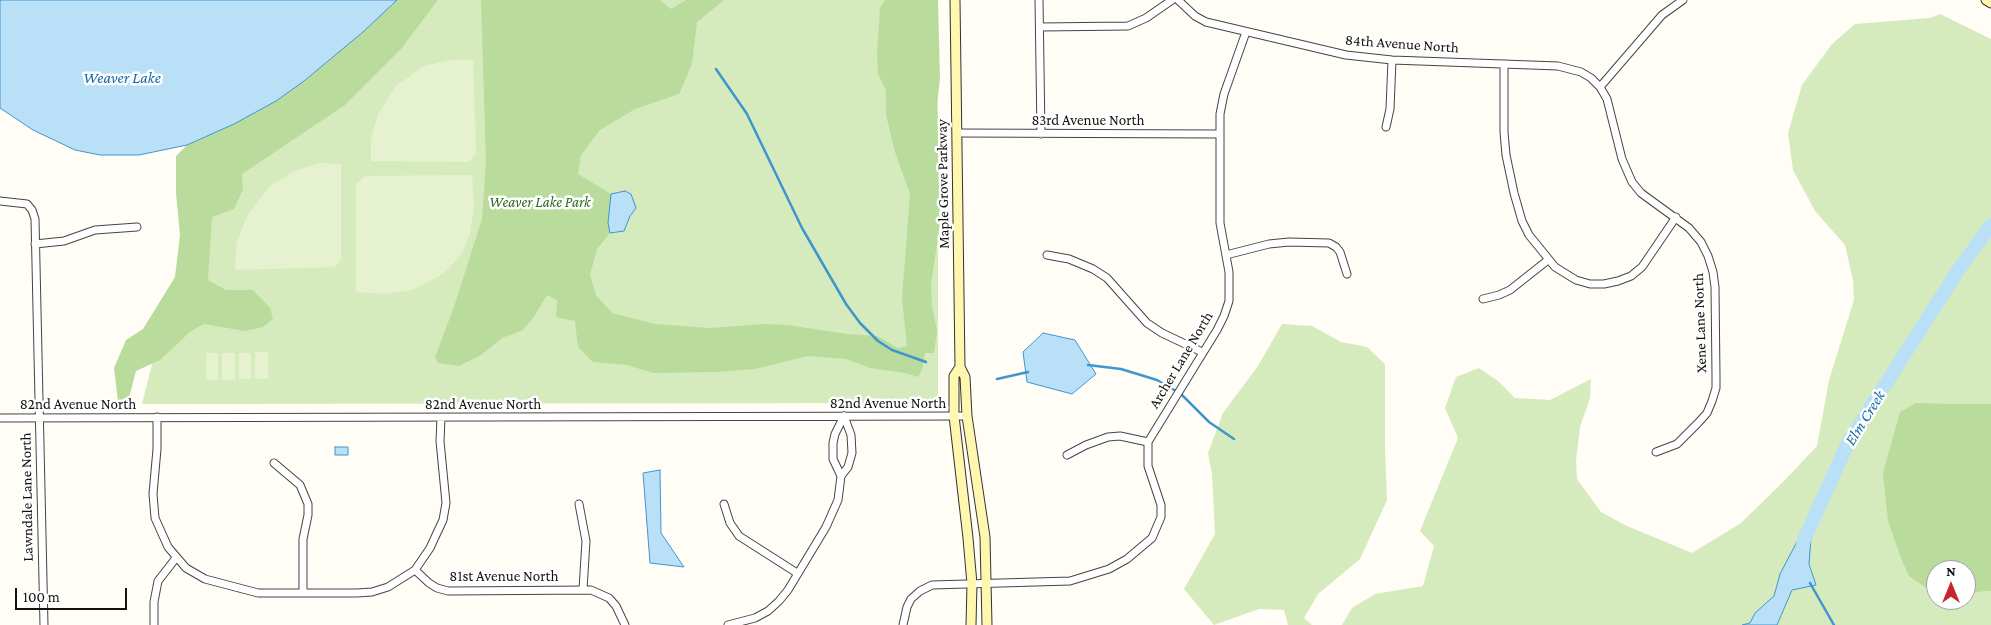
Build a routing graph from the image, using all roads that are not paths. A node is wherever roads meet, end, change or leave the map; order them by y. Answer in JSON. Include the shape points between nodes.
{"nodes":[{"id":1,"x":955,"y":0,"type":"edge"},
{"id":2,"x":1039,"y":0,"type":"edge"},
{"id":3,"x":1172,"y":0,"type":"edge"},
{"id":4,"x":1178,"y":0,"type":"edge"},
{"id":5,"x":1683,"y":0,"type":"edge"},
{"id":6,"x":1986,"y":0,"type":"edge"},
{"id":7,"x":1991,"y":3,"type":"edge"},
{"id":8,"x":1040,"y":27,"type":"junction"},
{"id":9,"x":1246,"y":32,"type":"junction"},
{"id":10,"x":1392,"y":60,"type":"junction"},
{"id":11,"x":1504,"y":64,"type":"junction"},
{"id":12,"x":1600,"y":88,"type":"junction"},
{"id":13,"x":1386,"y":127,"type":"dead end"},
{"id":14,"x":956,"y":133,"type":"junction"},
{"id":15,"x":1041,"y":134,"type":"junction"},
{"id":16,"x":1218,"y":134,"type":"junction"},
{"id":17,"x":0,"y":201,"type":"edge"},
{"id":18,"x":1676,"y":218,"type":"junction"},
{"id":19,"x":137,"y":227,"type":"dead end"},
{"id":20,"x":35,"y":244,"type":"junction"},
{"id":21,"x":1226,"y":255,"type":"junction"},
{"id":22,"x":1047,"y":256,"type":"dead end"},
{"id":23,"x":1548,"y":260,"type":"junction"},
{"id":24,"x":1347,"y":274,"type":"dead end"},
{"id":25,"x":1483,"y":299,"type":"dead end"},
{"id":26,"x":1202,"y":352,"type":"junction"},
{"id":27,"x":960,"y":367,"type":"junction"},
{"id":28,"x":844,"y":416,"type":"junction"},
{"id":29,"x":954,"y":416,"type":"junction"},
{"id":30,"x":967,"y":416,"type":"junction"},
{"id":31,"x":157,"y":417,"type":"junction"},
{"id":32,"x":0,"y":418,"type":"edge"},
{"id":33,"x":39,"y":418,"type":"junction"},
{"id":34,"x":441,"y":418,"type":"junction"},
{"id":35,"x":1148,"y":442,"type":"junction"},
{"id":36,"x":1656,"y":452,"type":"dead end"},
{"id":37,"x":1067,"y":455,"type":"dead end"},
{"id":38,"x":274,"y":463,"type":"dead end"},
{"id":39,"x":841,"y":476,"type":"junction"},
{"id":40,"x":579,"y":504,"type":"dead end"},
{"id":41,"x":724,"y":504,"type":"dead end"},
{"id":42,"x":176,"y":558,"type":"junction"},
{"id":43,"x":415,"y":570,"type":"junction"},
{"id":44,"x":797,"y":573,"type":"junction"},
{"id":45,"x":972,"y":584,"type":"junction"},
{"id":46,"x":987,"y":584,"type":"junction"},
{"id":47,"x":583,"y":589,"type":"junction"},
{"id":48,"x":302,"y":593,"type":"junction"},
{"id":49,"x":44,"y":625,"type":"edge"},
{"id":50,"x":154,"y":625,"type":"edge"},
{"id":51,"x":625,"y":625,"type":"edge"},
{"id":52,"x":728,"y":625,"type":"edge"},
{"id":53,"x":904,"y":625,"type":"edge"},
{"id":54,"x":971,"y":625,"type":"edge"},
{"id":55,"x":987,"y":625,"type":"edge"}],
"edges":[{"from":1,"to":14,"type":"main road","name":"Maple Grove Parkway"},
{"from":2,"to":8,"type":"street"},
{"from":3,"to":8,"type":"street","via":[[1128,26]]},
{"from":4,"to":9,"type":"street","name":"84th Avenue North","via":[[1189,12],[1206,22]]},
{"from":5,"to":12,"type":"street","via":[[1662,15]]},
{"from":6,"to":7,"type":"main road"},
{"from":8,"to":15,"type":"street"},
{"from":9,"to":10,"type":"street","name":"84th Avenue North","via":[[1346,55]]},
{"from":9,"to":16,"type":"street","name":"Archer Lane North","via":[[1224,94]]},
{"from":10,"to":11,"type":"street","name":"84th Avenue North"},
{"from":10,"to":13,"type":"street"},
{"from":11,"to":12,"type":"street","name":"84th Avenue North","via":[[1568,68],[1581,72]]},
{"from":11,"to":23,"type":"street","via":[[1504,132],[1511,180],[1522,222]]},
{"from":12,"to":18,"type":"street","name":"Xene Lane North","via":[[1607,99],[1622,159],[1632,182],[1641,193]]},
{"from":14,"to":15,"type":"street","name":"83rd Avenue North"},
{"from":14,"to":27,"type":"main road","name":"Maple Grove Parkway"},
{"from":15,"to":16,"type":"street","name":"83rd Avenue North"},
{"from":16,"to":21,"type":"street","name":"Archer Lane North","via":[[1220,223]]},
{"from":17,"to":20,"type":"street","name":"Lawndale Lane North","via":[[27,204],[32,210]]},
{"from":18,"to":23,"type":"street","via":[[1642,267],[1618,281],[1590,284],[1576,280]]},
{"from":18,"to":36,"type":"street","name":"Xene Lane North","via":[[1701,242],[1713,272],[1716,388],[1707,413],[1698,423],[1677,444]]},
{"from":19,"to":20,"type":"street","via":[[95,230],[64,241]]},
{"from":20,"to":33,"type":"street","name":"Lawndale Lane North"},
{"from":21,"to":24,"type":"street","via":[[1269,244],[1329,244],[1340,252]]},
{"from":21,"to":26,"type":"street","name":"Archer Lane North","via":[[1229,301],[1224,316]]},
{"from":22,"to":26,"type":"street","via":[[1069,259],[1093,269],[1107,278],[1147,322]]},
{"from":23,"to":25,"type":"street","via":[[1510,290]]},
{"from":26,"to":35,"type":"street","name":"Archer Lane North"},
{"from":27,"to":29,"type":"main road","name":"Maple Grove Parkway","via":[[954,376]]},
{"from":27,"to":30,"type":"main road","name":"Maple Grove Parkway","via":[[965,377]]},
{"from":28,"to":29,"type":"street","name":"82nd Avenue North"},
{"from":28,"to":34,"type":"street","name":"82nd Avenue North"},
{"from":28,"to":39,"type":"street","via":[[833,443],[833,459]]},
{"from":28,"to":39,"type":"street","via":[[851,435],[852,453]]},
{"from":29,"to":30,"type":"street","name":"82nd Avenue North"},
{"from":29,"to":45,"type":"main road","name":"Maple Grove Parkway"},
{"from":30,"to":46,"type":"main road","name":"Maple Grove Parkway","via":[[981,504]]},
{"from":31,"to":33,"type":"street","name":"82nd Avenue North"},
{"from":31,"to":34,"type":"street","name":"82nd Avenue North"},
{"from":31,"to":42,"type":"street","via":[[154,510],[160,532]]},
{"from":32,"to":33,"type":"street","name":"82nd Avenue North"},
{"from":33,"to":49,"type":"street","name":"Lawndale Lane North"},
{"from":34,"to":43,"type":"street","via":[[444,512],[430,548]]},
{"from":35,"to":37,"type":"street","via":[[1108,437]]},
{"from":35,"to":46,"type":"street","via":[[1148,466],[1158,493],[1161,517],[1152,538],[1143,547],[1110,569],[1070,581]]},
{"from":38,"to":48,"type":"street","via":[[300,485],[308,504],[303,539]]},
{"from":39,"to":44,"type":"street","via":[[833,514]]},
{"from":40,"to":47,"type":"street","via":[[586,541]]},
{"from":41,"to":44,"type":"street","via":[[730,523],[739,536]]},
{"from":42,"to":48,"type":"street","via":[[196,575],[215,582],[258,593]]},
{"from":42,"to":50,"type":"street","via":[[157,586]]},
{"from":43,"to":47,"type":"street","name":"81st Avenue North","via":[[429,583],[448,591]]},
{"from":43,"to":48,"type":"street","via":[[388,587],[372,592]]},
{"from":44,"to":52,"type":"street","via":[[788,590],[768,611]]},
{"from":45,"to":46,"type":"street"},
{"from":45,"to":53,"type":"street","via":[[932,585],[920,591],[907,606]]},
{"from":45,"to":54,"type":"main road","name":"Maple Grove Parkway"},
{"from":46,"to":55,"type":"main road","name":"Maple Grove Parkway"},
{"from":47,"to":51,"type":"street","name":"81st Avenue North","via":[[610,598]]}]}
